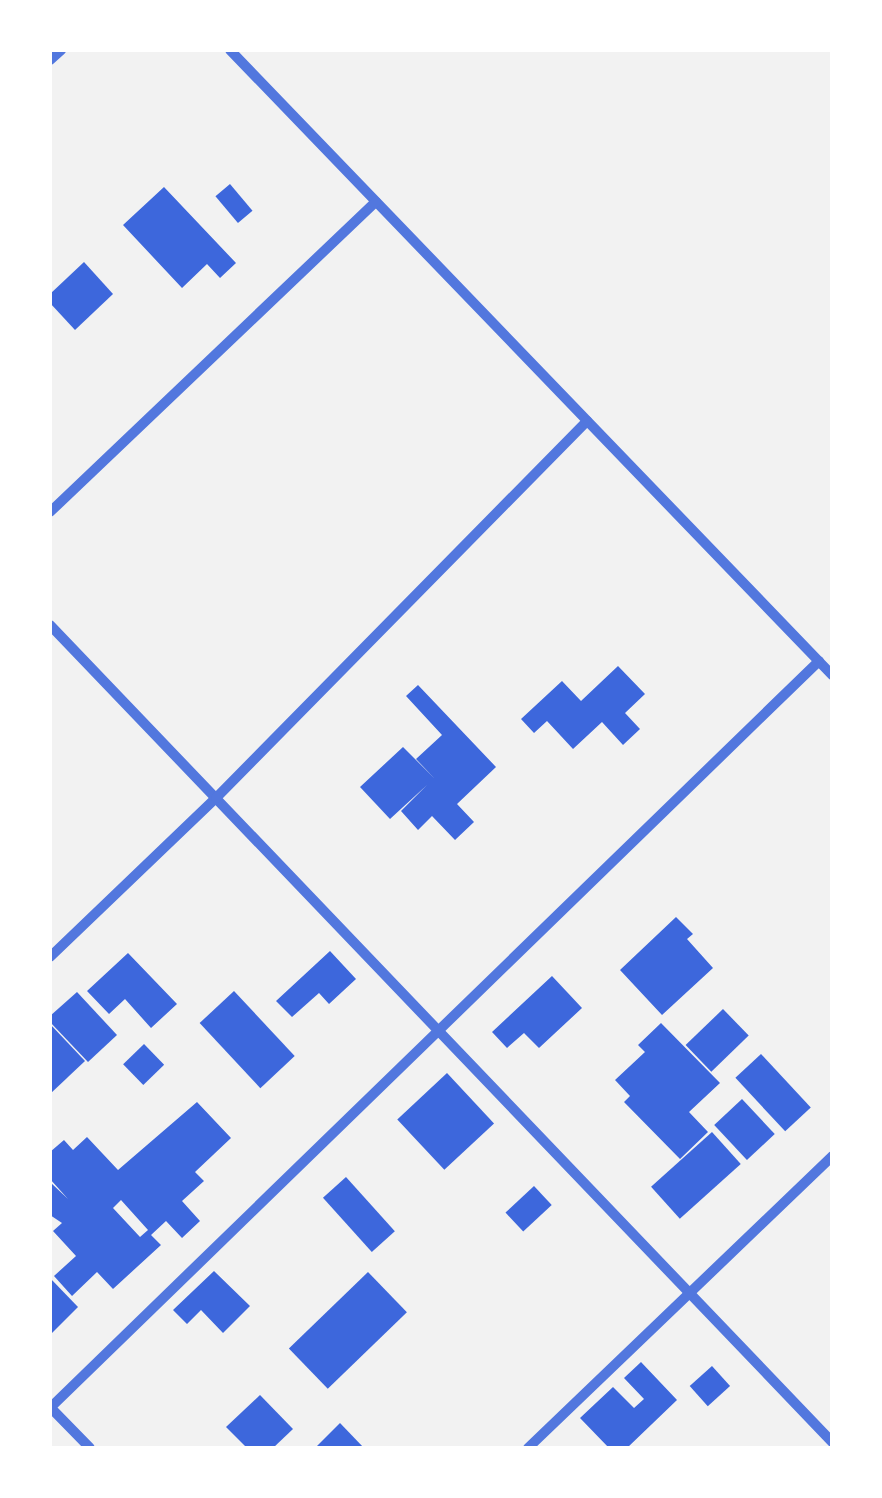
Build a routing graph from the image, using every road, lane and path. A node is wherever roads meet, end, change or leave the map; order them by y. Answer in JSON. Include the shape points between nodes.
{"nodes":[{"id":1,"x":61,"y":50,"type":"edge"},
{"id":2,"x":230,"y":50,"type":"edge"},
{"id":3,"x":50,"y":60,"type":"edge"},
{"id":4,"x":376,"y":202,"type":"junction"},
{"id":5,"x":587,"y":421,"type":"junction"},
{"id":6,"x":50,"y":512,"type":"edge"},
{"id":7,"x":50,"y":626,"type":"edge"},
{"id":8,"x":819,"y":662,"type":"junction"},
{"id":9,"x":832,"y":675,"type":"edge"},
{"id":10,"x":216,"y":798,"type":"junction"},
{"id":11,"x":50,"y":958,"type":"edge"},
{"id":12,"x":442,"y":1032,"type":"junction"},
{"id":13,"x":832,"y":1156,"type":"edge"},
{"id":14,"x":692,"y":1292,"type":"junction"},
{"id":15,"x":50,"y":1408,"type":"edge"},
{"id":16,"x":832,"y":1442,"type":"edge"},
{"id":17,"x":90,"y":1448,"type":"edge"},
{"id":18,"x":528,"y":1448,"type":"edge"}],
"edges":[{"from":1,"to":3,"type":"street"},
{"from":2,"to":4,"type":"street"},
{"from":4,"to":5,"type":"street"},
{"from":4,"to":6,"type":"street"},
{"from":5,"to":8,"type":"street"},
{"from":5,"to":10,"type":"street"},
{"from":7,"to":10,"type":"street"},
{"from":8,"to":9,"type":"street"},
{"from":8,"to":12,"type":"street"},
{"from":10,"to":11,"type":"street"},
{"from":10,"to":12,"type":"street"},
{"from":12,"to":14,"type":"street"},
{"from":12,"to":15,"type":"street"},
{"from":13,"to":14,"type":"street"},
{"from":14,"to":16,"type":"street"},
{"from":14,"to":18,"type":"street"},
{"from":15,"to":17,"type":"street"}]}
